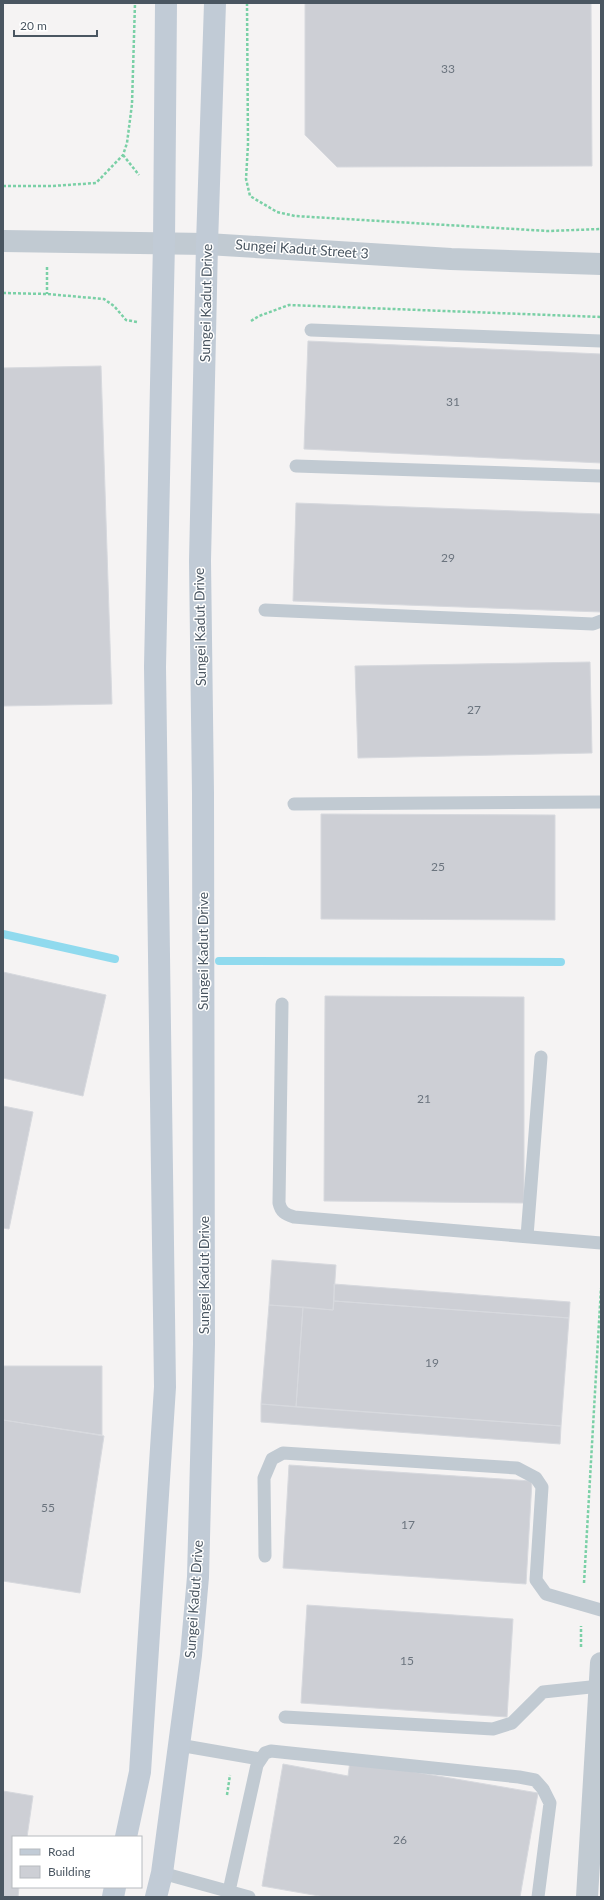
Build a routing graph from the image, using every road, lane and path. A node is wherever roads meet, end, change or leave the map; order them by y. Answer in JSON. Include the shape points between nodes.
{"nodes":[{"id":1,"x":135,"y":3,"type":"edge"},
{"id":2,"x":166,"y":3,"type":"edge"},
{"id":3,"x":215,"y":3,"type":"edge"},
{"id":4,"x":247,"y":3,"type":"edge"},
{"id":5,"x":123,"y":155,"type":"junction"},
{"id":6,"x":142,"y":178,"type":"dead end"},
{"id":7,"x":3,"y":186,"type":"edge"},
{"id":8,"x":601,"y":229,"type":"edge"},
{"id":9,"x":3,"y":241,"type":"edge"},
{"id":10,"x":164,"y":242,"type":"junction"},
{"id":11,"x":207,"y":244,"type":"junction"},
{"id":12,"x":601,"y":264,"type":"edge"},
{"id":13,"x":3,"y":293,"type":"edge"},
{"id":14,"x":601,"y":317,"type":"edge"},
{"id":15,"x":251,"y":321,"type":"dead end"},
{"id":16,"x":139,"y":322,"type":"dead end"},
{"id":17,"x":311,"y":330,"type":"dead end"},
{"id":18,"x":601,"y":341,"type":"edge"},
{"id":19,"x":296,"y":466,"type":"dead end"},
{"id":20,"x":601,"y":476,"type":"edge"},
{"id":21,"x":265,"y":610,"type":"dead end"},
{"id":22,"x":601,"y":621,"type":"edge"},
{"id":23,"x":601,"y":802,"type":"edge"},
{"id":24,"x":294,"y":804,"type":"dead end"},
{"id":25,"x":282,"y":1004,"type":"dead end"},
{"id":26,"x":541,"y":1057,"type":"dead end"},
{"id":27,"x":527,"y":1236,"type":"junction"},
{"id":28,"x":601,"y":1243,"type":"edge"},
{"id":29,"x":265,"y":1556,"type":"dead end"},
{"id":30,"x":601,"y":1610,"type":"edge"},
{"id":31,"x":601,"y":1663,"type":"edge"},
{"id":32,"x":600,"y":1686,"type":"junction"},
{"id":33,"x":285,"y":1717,"type":"dead end"},
{"id":34,"x":179,"y":1745,"type":"junction"},
{"id":35,"x":260,"y":1759,"type":"junction"},
{"id":36,"x":597,"y":1784,"type":"edge"},
{"id":37,"x":126,"y":1836,"type":"edge"},
{"id":38,"x":162,"y":1874,"type":"junction"},
{"id":39,"x":229,"y":1891,"type":"junction"},
{"id":40,"x":156,"y":1897,"type":"edge"},
{"id":41,"x":249,"y":1897,"type":"edge"},
{"id":42,"x":538,"y":1897,"type":"edge"},
{"id":43,"x":586,"y":1897,"type":"edge"}],
"edges":[{"from":1,"to":5,"type":"path","via":[[132,104]]},
{"from":2,"to":10,"type":"main road"},
{"from":3,"to":11,"type":"main road","name":"Sungei Kadut Drive"},
{"from":4,"to":8,"type":"path","via":[[246,179],[250,196],[277,212],[294,216],[548,231]]},
{"from":5,"to":6,"type":"path"},
{"from":5,"to":7,"type":"path","via":[[96,183]]},
{"from":9,"to":10,"type":"street","name":"Sungei Kadut Street 3"},
{"from":10,"to":11,"type":"street","name":"Sungei Kadut Street 3"},
{"from":10,"to":37,"type":"main road","via":[[155,667],[165,1387],[140,1772]]},
{"from":11,"to":12,"type":"street","name":"Sungei Kadut Street 3"},
{"from":11,"to":34,"type":"main road","name":"Sungei Kadut Drive","via":[[200,561],[204,1344],[198,1577]]},
{"from":13,"to":16,"type":"path","via":[[47,294],[104,300],[114,306],[126,320]]},
{"from":14,"to":15,"type":"path","via":[[289,305]]},
{"from":17,"to":18,"type":"lane"},
{"from":19,"to":20,"type":"lane"},
{"from":21,"to":22,"type":"lane","via":[[593,624]]},
{"from":23,"to":24,"type":"lane"},
{"from":25,"to":27,"type":"lane","via":[[279,1203],[281,1210],[294,1217]]},
{"from":26,"to":27,"type":"lane"},
{"from":27,"to":28,"type":"lane"},
{"from":29,"to":30,"type":"lane","via":[[264,1478],[272,1459],[283,1453],[517,1468],[536,1478],[542,1487],[536,1580],[546,1594]]},
{"from":31,"to":32,"type":"street"},
{"from":32,"to":33,"type":"lane","via":[[543,1692],[512,1723],[493,1730]]},
{"from":32,"to":36,"type":"street"},
{"from":34,"to":35,"type":"lane"},
{"from":34,"to":38,"type":"main road","name":"Sungei Kadut Drive"},
{"from":35,"to":39,"type":"lane"},
{"from":35,"to":42,"type":"lane","via":[[271,1751],[535,1780],[550,1803]]},
{"from":36,"to":43,"type":"street"},
{"from":38,"to":39,"type":"lane"},
{"from":38,"to":40,"type":"main road","name":"Sungei Kadut Drive"},
{"from":39,"to":41,"type":"lane"}]}
